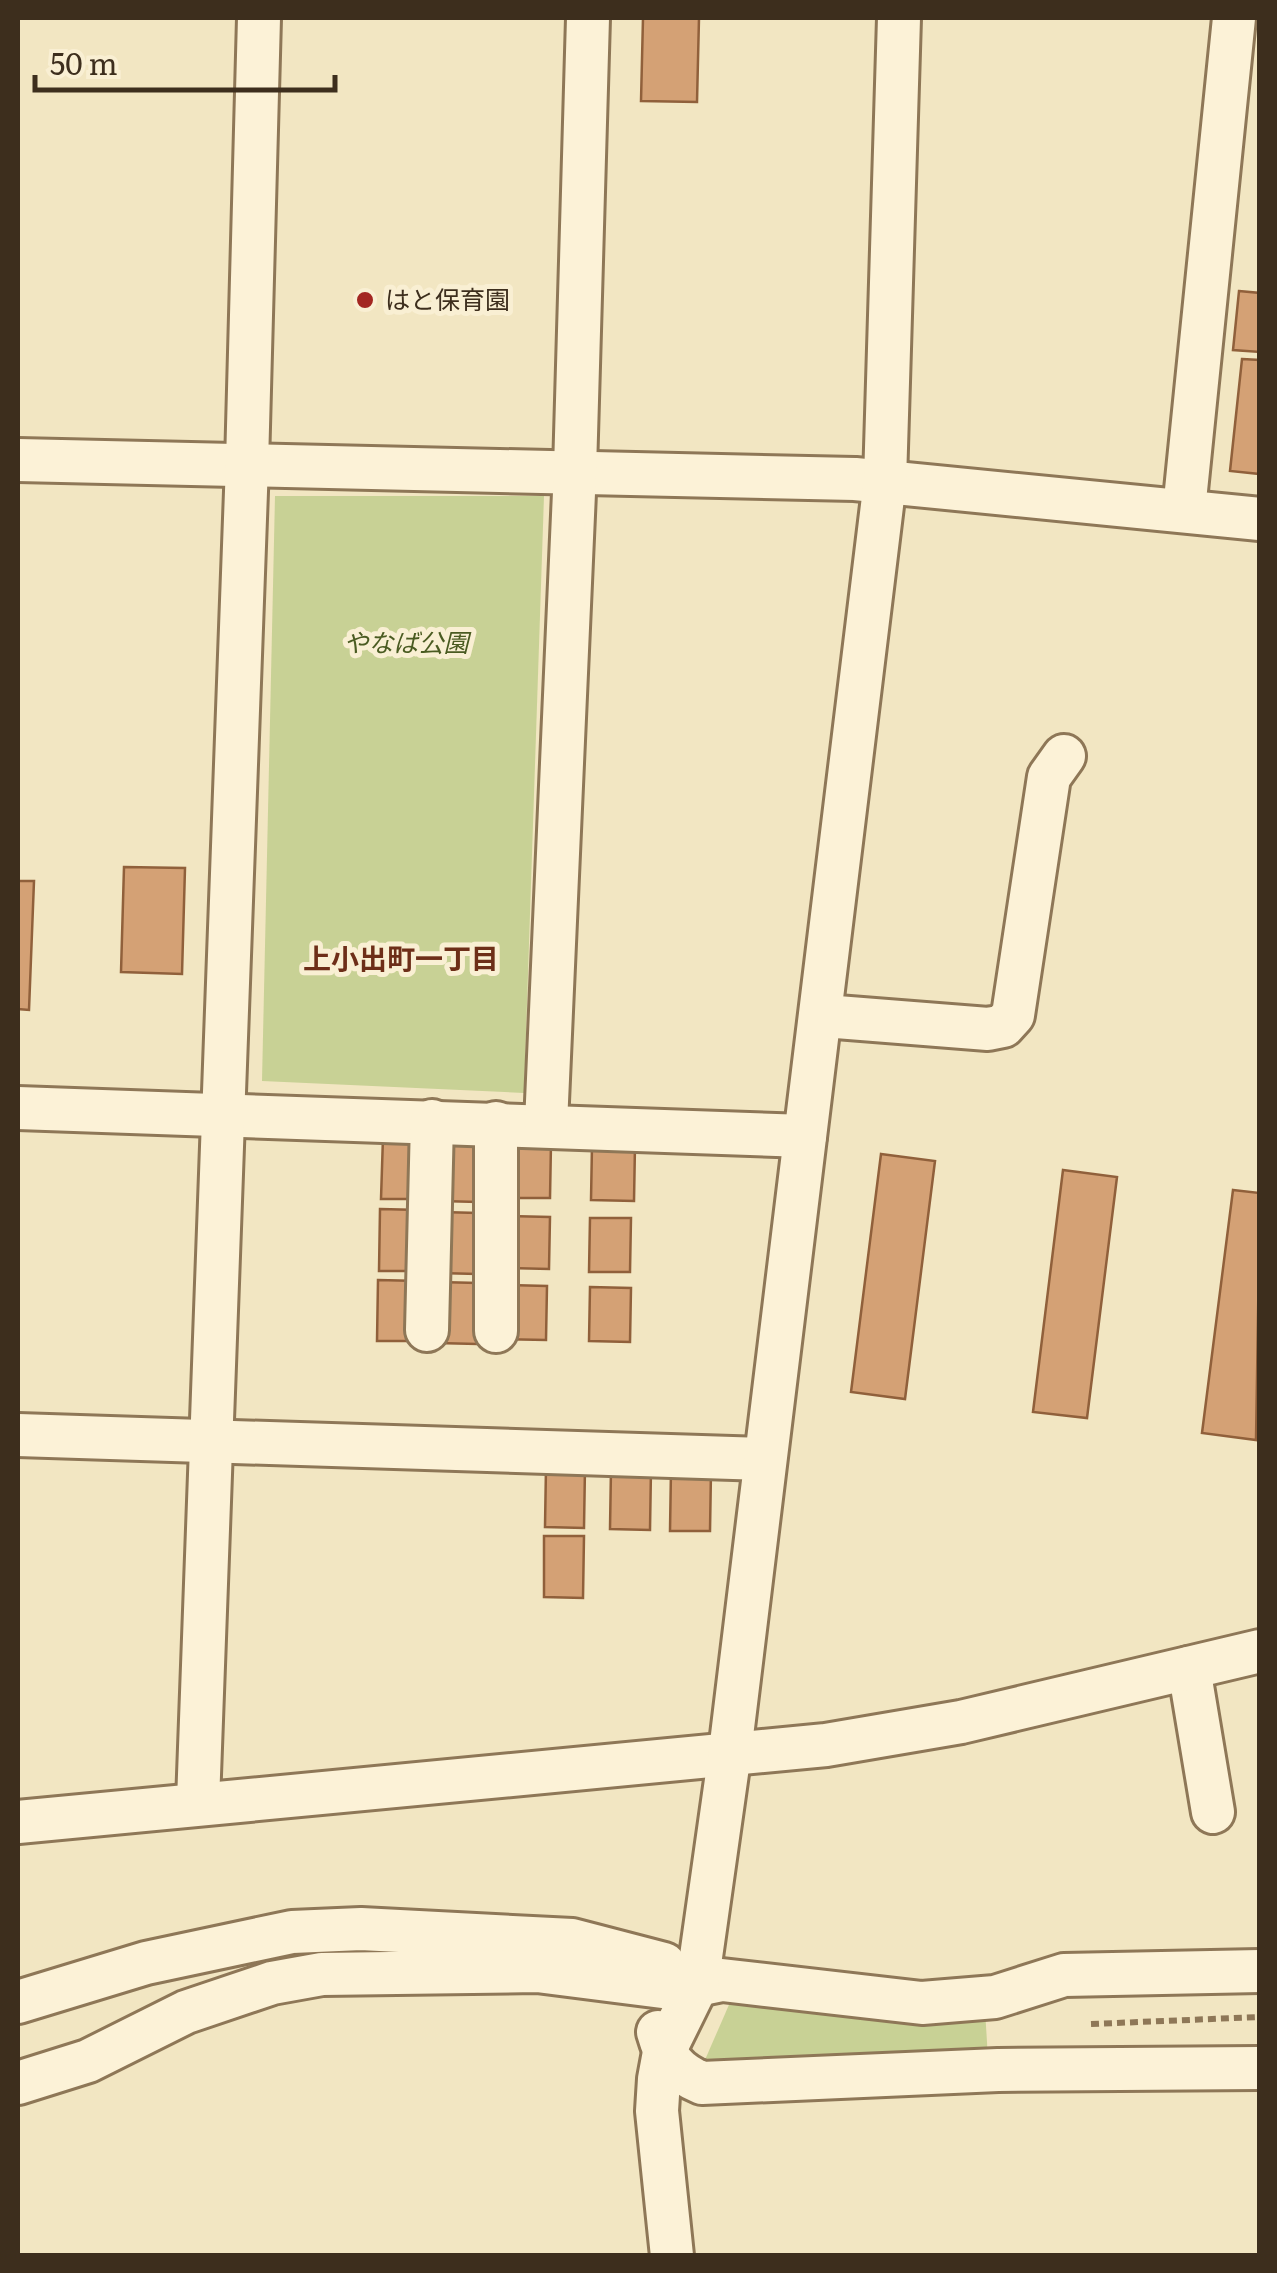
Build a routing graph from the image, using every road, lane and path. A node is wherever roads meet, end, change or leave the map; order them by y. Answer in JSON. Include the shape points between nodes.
{"nodes":[{"id":1,"x":259,"y":18,"type":"edge"},
{"id":2,"x":588,"y":18,"type":"edge"},
{"id":3,"x":900,"y":18,"type":"edge"},
{"id":4,"x":1234,"y":18,"type":"edge"},
{"id":5,"x":18,"y":460,"type":"edge"},
{"id":6,"x":248,"y":464,"type":"junction"},
{"id":7,"x":575,"y":470,"type":"junction"},
{"id":8,"x":886,"y":481,"type":"junction"},
{"id":9,"x":1184,"y":510,"type":"junction"},
{"id":10,"x":1260,"y":519,"type":"edge"},
{"id":11,"x":1064,"y":756,"type":"dead end"},
{"id":12,"x":824,"y":1016,"type":"junction"},
{"id":13,"x":18,"y":1108,"type":"edge"},
{"id":14,"x":223,"y":1114,"type":"junction"},
{"id":15,"x":432,"y":1121,"type":"junction"},
{"id":16,"x":496,"y":1123,"type":"junction"},
{"id":17,"x":546,"y":1124,"type":"junction"},
{"id":18,"x":805,"y":1136,"type":"junction"},
{"id":19,"x":427,"y":1330,"type":"dead end"},
{"id":20,"x":496,"y":1330,"type":"dead end"},
{"id":21,"x":18,"y":1435,"type":"edge"},
{"id":22,"x":210,"y":1440,"type":"junction"},
{"id":23,"x":766,"y":1459,"type":"junction"},
{"id":24,"x":1260,"y":1651,"type":"edge"},
{"id":25,"x":1188,"y":1668,"type":"junction"},
{"id":26,"x":730,"y":1752,"type":"junction"},
{"id":27,"x":198,"y":1802,"type":"junction"},
{"id":28,"x":1212,"y":1812,"type":"dead end"},
{"id":29,"x":18,"y":1822,"type":"edge"},
{"id":30,"x":1260,"y":1971,"type":"edge"},
{"id":31,"x":647,"y":1978,"type":"junction"},
{"id":32,"x":697,"y":1985,"type":"junction"},
{"id":33,"x":18,"y":2002,"type":"edge"},
{"id":34,"x":1260,"y":2017,"type":"edge"},
{"id":35,"x":1072,"y":2025,"type":"dead end"},
{"id":36,"x":664,"y":2052,"type":"junction"},
{"id":37,"x":1260,"y":2068,"type":"edge"},
{"id":38,"x":18,"y":2083,"type":"edge"},
{"id":39,"x":672,"y":2256,"type":"edge"}],
"edges":[{"from":1,"to":6,"type":"street"},
{"from":2,"to":7,"type":"street"},
{"from":3,"to":8,"type":"street"},
{"from":4,"to":9,"type":"street"},
{"from":5,"to":6,"type":"street"},
{"from":6,"to":7,"type":"street"},
{"from":6,"to":14,"type":"street"},
{"from":7,"to":8,"type":"street"},
{"from":7,"to":17,"type":"street"},
{"from":8,"to":9,"type":"street"},
{"from":8,"to":12,"type":"street"},
{"from":9,"to":10,"type":"street"},
{"from":11,"to":12,"type":"street","via":[[1049,777],[1014,1015],[988,1029]]},
{"from":12,"to":18,"type":"street"},
{"from":13,"to":14,"type":"street"},
{"from":14,"to":15,"type":"street"},
{"from":14,"to":22,"type":"street"},
{"from":15,"to":16,"type":"street"},
{"from":15,"to":19,"type":"street"},
{"from":16,"to":17,"type":"street"},
{"from":16,"to":20,"type":"street"},
{"from":17,"to":18,"type":"street"},
{"from":18,"to":23,"type":"street"},
{"from":21,"to":22,"type":"street"},
{"from":22,"to":23,"type":"street"},
{"from":22,"to":27,"type":"street"},
{"from":23,"to":26,"type":"street"},
{"from":24,"to":25,"type":"street"},
{"from":25,"to":26,"type":"street","via":[[899,1734]]},
{"from":25,"to":28,"type":"street"},
{"from":26,"to":27,"type":"street"},
{"from":26,"to":32,"type":"street"},
{"from":27,"to":29,"type":"street"},
{"from":30,"to":32,"type":"street","via":[[1064,1975],[995,1997],[922,2003],[722,1980]]},
{"from":31,"to":32,"type":"street","via":[[678,1990]]},
{"from":31,"to":33,"type":"street","via":[[666,1962],[572,1940],[292,1932],[146,1964]]},
{"from":31,"to":36,"type":"street"},
{"from":31,"to":38,"type":"street","via":[[537,1971],[322,1974],[186,2012],[88,2061]]},
{"from":32,"to":36,"type":"street"},
{"from":34,"to":35,"type":"path"},
{"from":36,"to":37,"type":"street","via":[[684,2076],[702,2083],[998,2070]]},
{"from":36,"to":39,"type":"street","via":[[657,2111]]}]}
